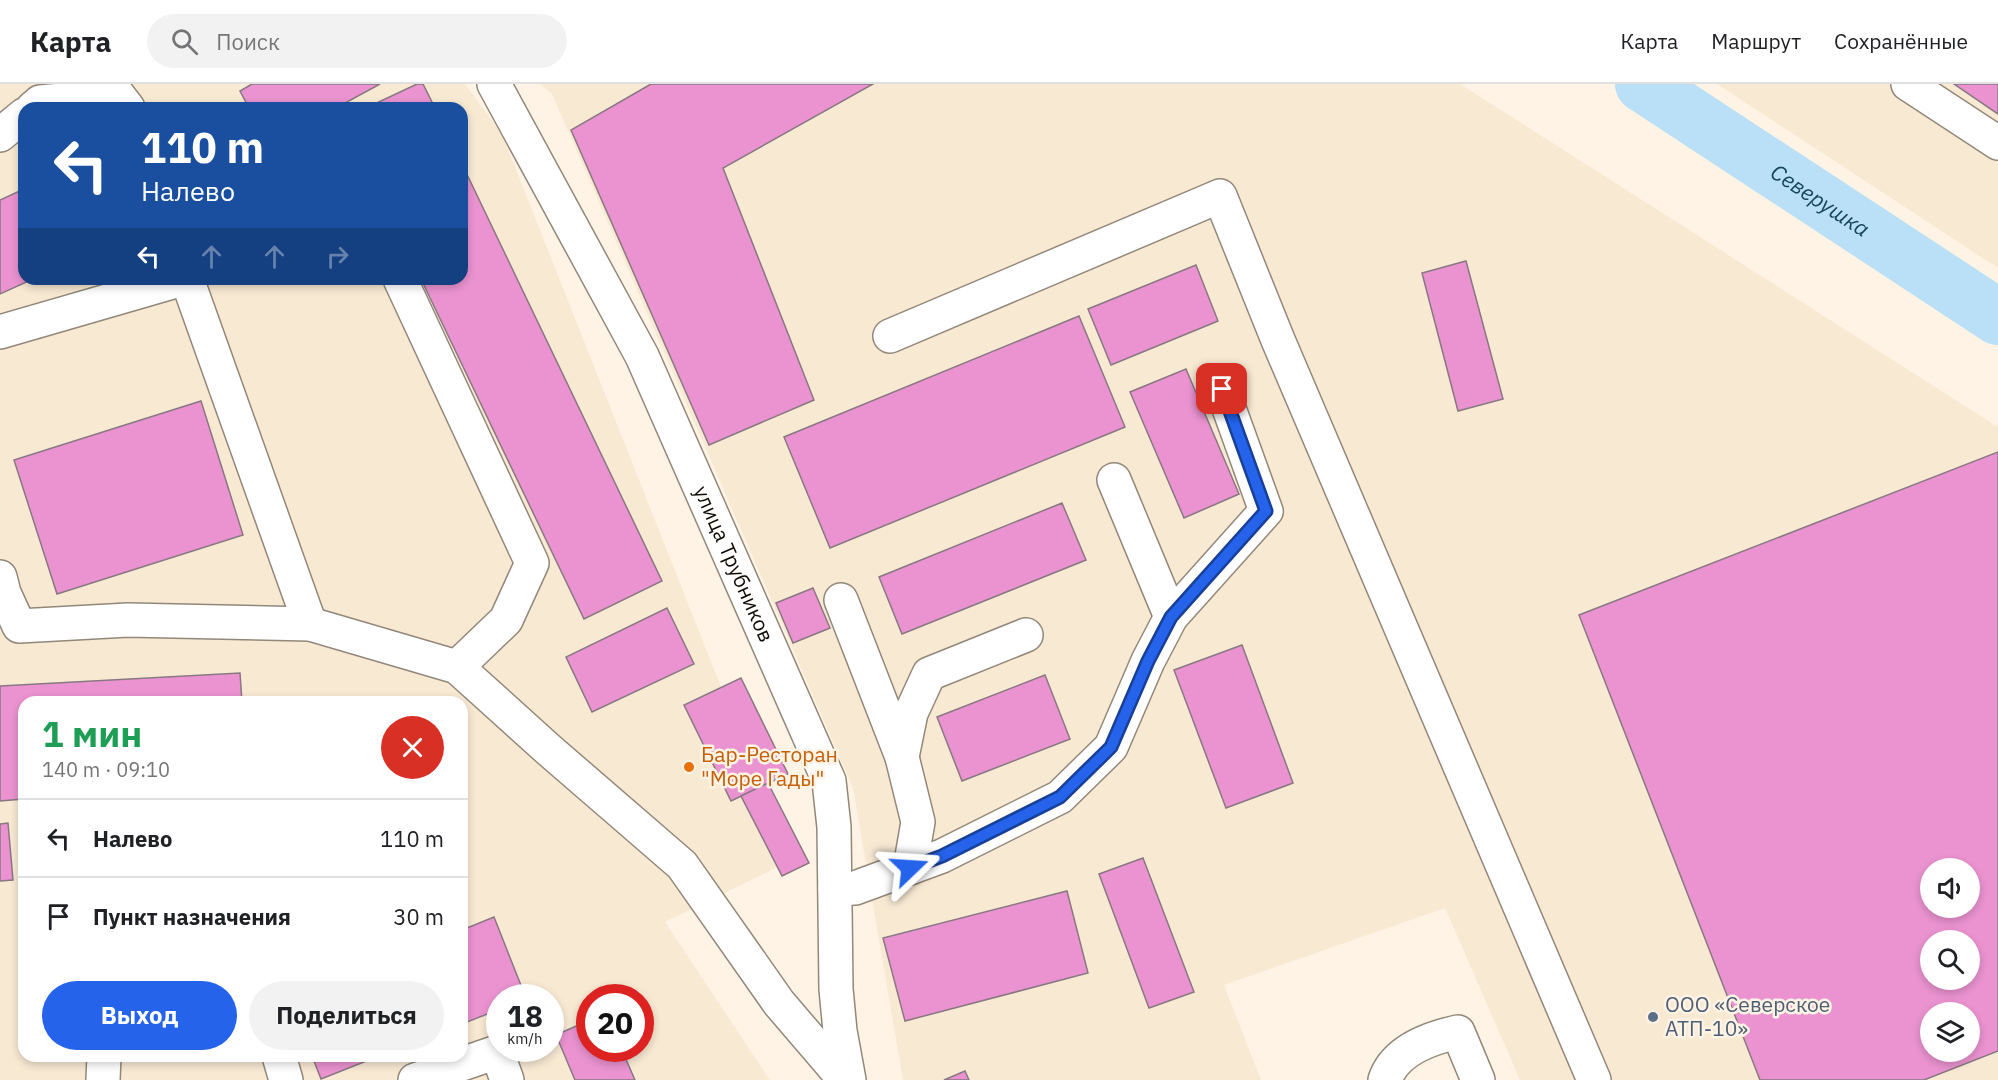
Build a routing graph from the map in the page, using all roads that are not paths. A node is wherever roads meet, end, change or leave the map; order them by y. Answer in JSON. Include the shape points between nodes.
{"nodes":[{"id":1,"x":494,"y":84,"type":"edge"},
{"id":2,"x":1908,"y":84,"type":"edge"},
{"id":3,"x":40,"y":102,"type":"edge"},
{"id":4,"x":123,"y":102,"type":"edge"},
{"id":5,"x":18,"y":120,"type":"edge"},
{"id":6,"x":0,"y":135,"type":"edge"},
{"id":7,"x":1998,"y":143,"type":"edge"},
{"id":8,"x":164,"y":285,"type":"edge"},
{"id":9,"x":187,"y":285,"type":"edge"},
{"id":10,"x":403,"y":285,"type":"edge"},
{"id":11,"x":0,"y":332,"type":"edge"},
{"id":12,"x":890,"y":336,"type":"dead end"},
{"id":13,"x":1222,"y":389,"type":"dead end"},
{"id":14,"x":1114,"y":480,"type":"dead end"},
{"id":15,"x":0,"y":577,"type":"edge"},
{"id":16,"x":841,"y":600,"type":"dead end"},
{"id":17,"x":1171,"y":617,"type":"junction"},
{"id":18,"x":310,"y":624,"type":"junction"},
{"id":19,"x":1026,"y":635,"type":"dead end"},
{"id":20,"x":458,"y":667,"type":"junction"},
{"id":21,"x":902,"y":757,"type":"junction"},
{"id":22,"x":910,"y":868,"type":"junction"},
{"id":23,"x":835,"y":889,"type":"junction"},
{"id":24,"x":104,"y":1062,"type":"edge"},
{"id":25,"x":281,"y":1062,"type":"edge"},
{"id":26,"x":468,"y":1062,"type":"edge"},
{"id":27,"x":468,"y":1062,"type":"edge"},
{"id":28,"x":103,"y":1080,"type":"edge"},
{"id":29,"x":286,"y":1080,"type":"edge"},
{"id":30,"x":415,"y":1080,"type":"edge"},
{"id":31,"x":507,"y":1080,"type":"edge"},
{"id":32,"x":847,"y":1080,"type":"edge"},
{"id":33,"x":1385,"y":1080,"type":"edge"},
{"id":34,"x":1478,"y":1080,"type":"edge"},
{"id":35,"x":1594,"y":1080,"type":"edge"}],
"edges":[{"from":1,"to":23,"type":"main road","name":"улица Трубников","via":[[642,356],[829,781]]},
{"from":2,"to":7,"type":"main road"},
{"from":3,"to":4,"type":"main road","via":[[118,95]]},
{"from":5,"to":6,"type":"main road"},
{"from":8,"to":11,"type":"main road"},
{"from":9,"to":18,"type":"main road"},
{"from":10,"to":20,"type":"main road","via":[[532,564],[506,620]]},
{"from":12,"to":35,"type":"main road","via":[[1220,196]]},
{"from":13,"to":17,"type":"main road","via":[[1266,511]]},
{"from":14,"to":17,"type":"main road"},
{"from":15,"to":18,"type":"main road","via":[[19,626],[128,620]]},
{"from":16,"to":21,"type":"main road"},
{"from":17,"to":22,"type":"main road","via":[[1111,747],[1060,797]]},
{"from":18,"to":20,"type":"main road"},
{"from":19,"to":21,"type":"main road","via":[[929,674],[911,713]]},
{"from":20,"to":32,"type":"main road","via":[[682,865],[779,1003]]},
{"from":21,"to":22,"type":"main road","via":[[918,822]]},
{"from":22,"to":23,"type":"main road","via":[[855,888]]},
{"from":23,"to":32,"type":"main road","name":"улица Трубников","via":[[836,989]]},
{"from":24,"to":28,"type":"main road"},
{"from":25,"to":29,"type":"main road"},
{"from":26,"to":31,"type":"main road","via":[[497,1052]]},
{"from":27,"to":30,"type":"main road"},
{"from":33,"to":34,"type":"main road","via":[[1399,1058],[1439,1036],[1458,1032]]}]}
